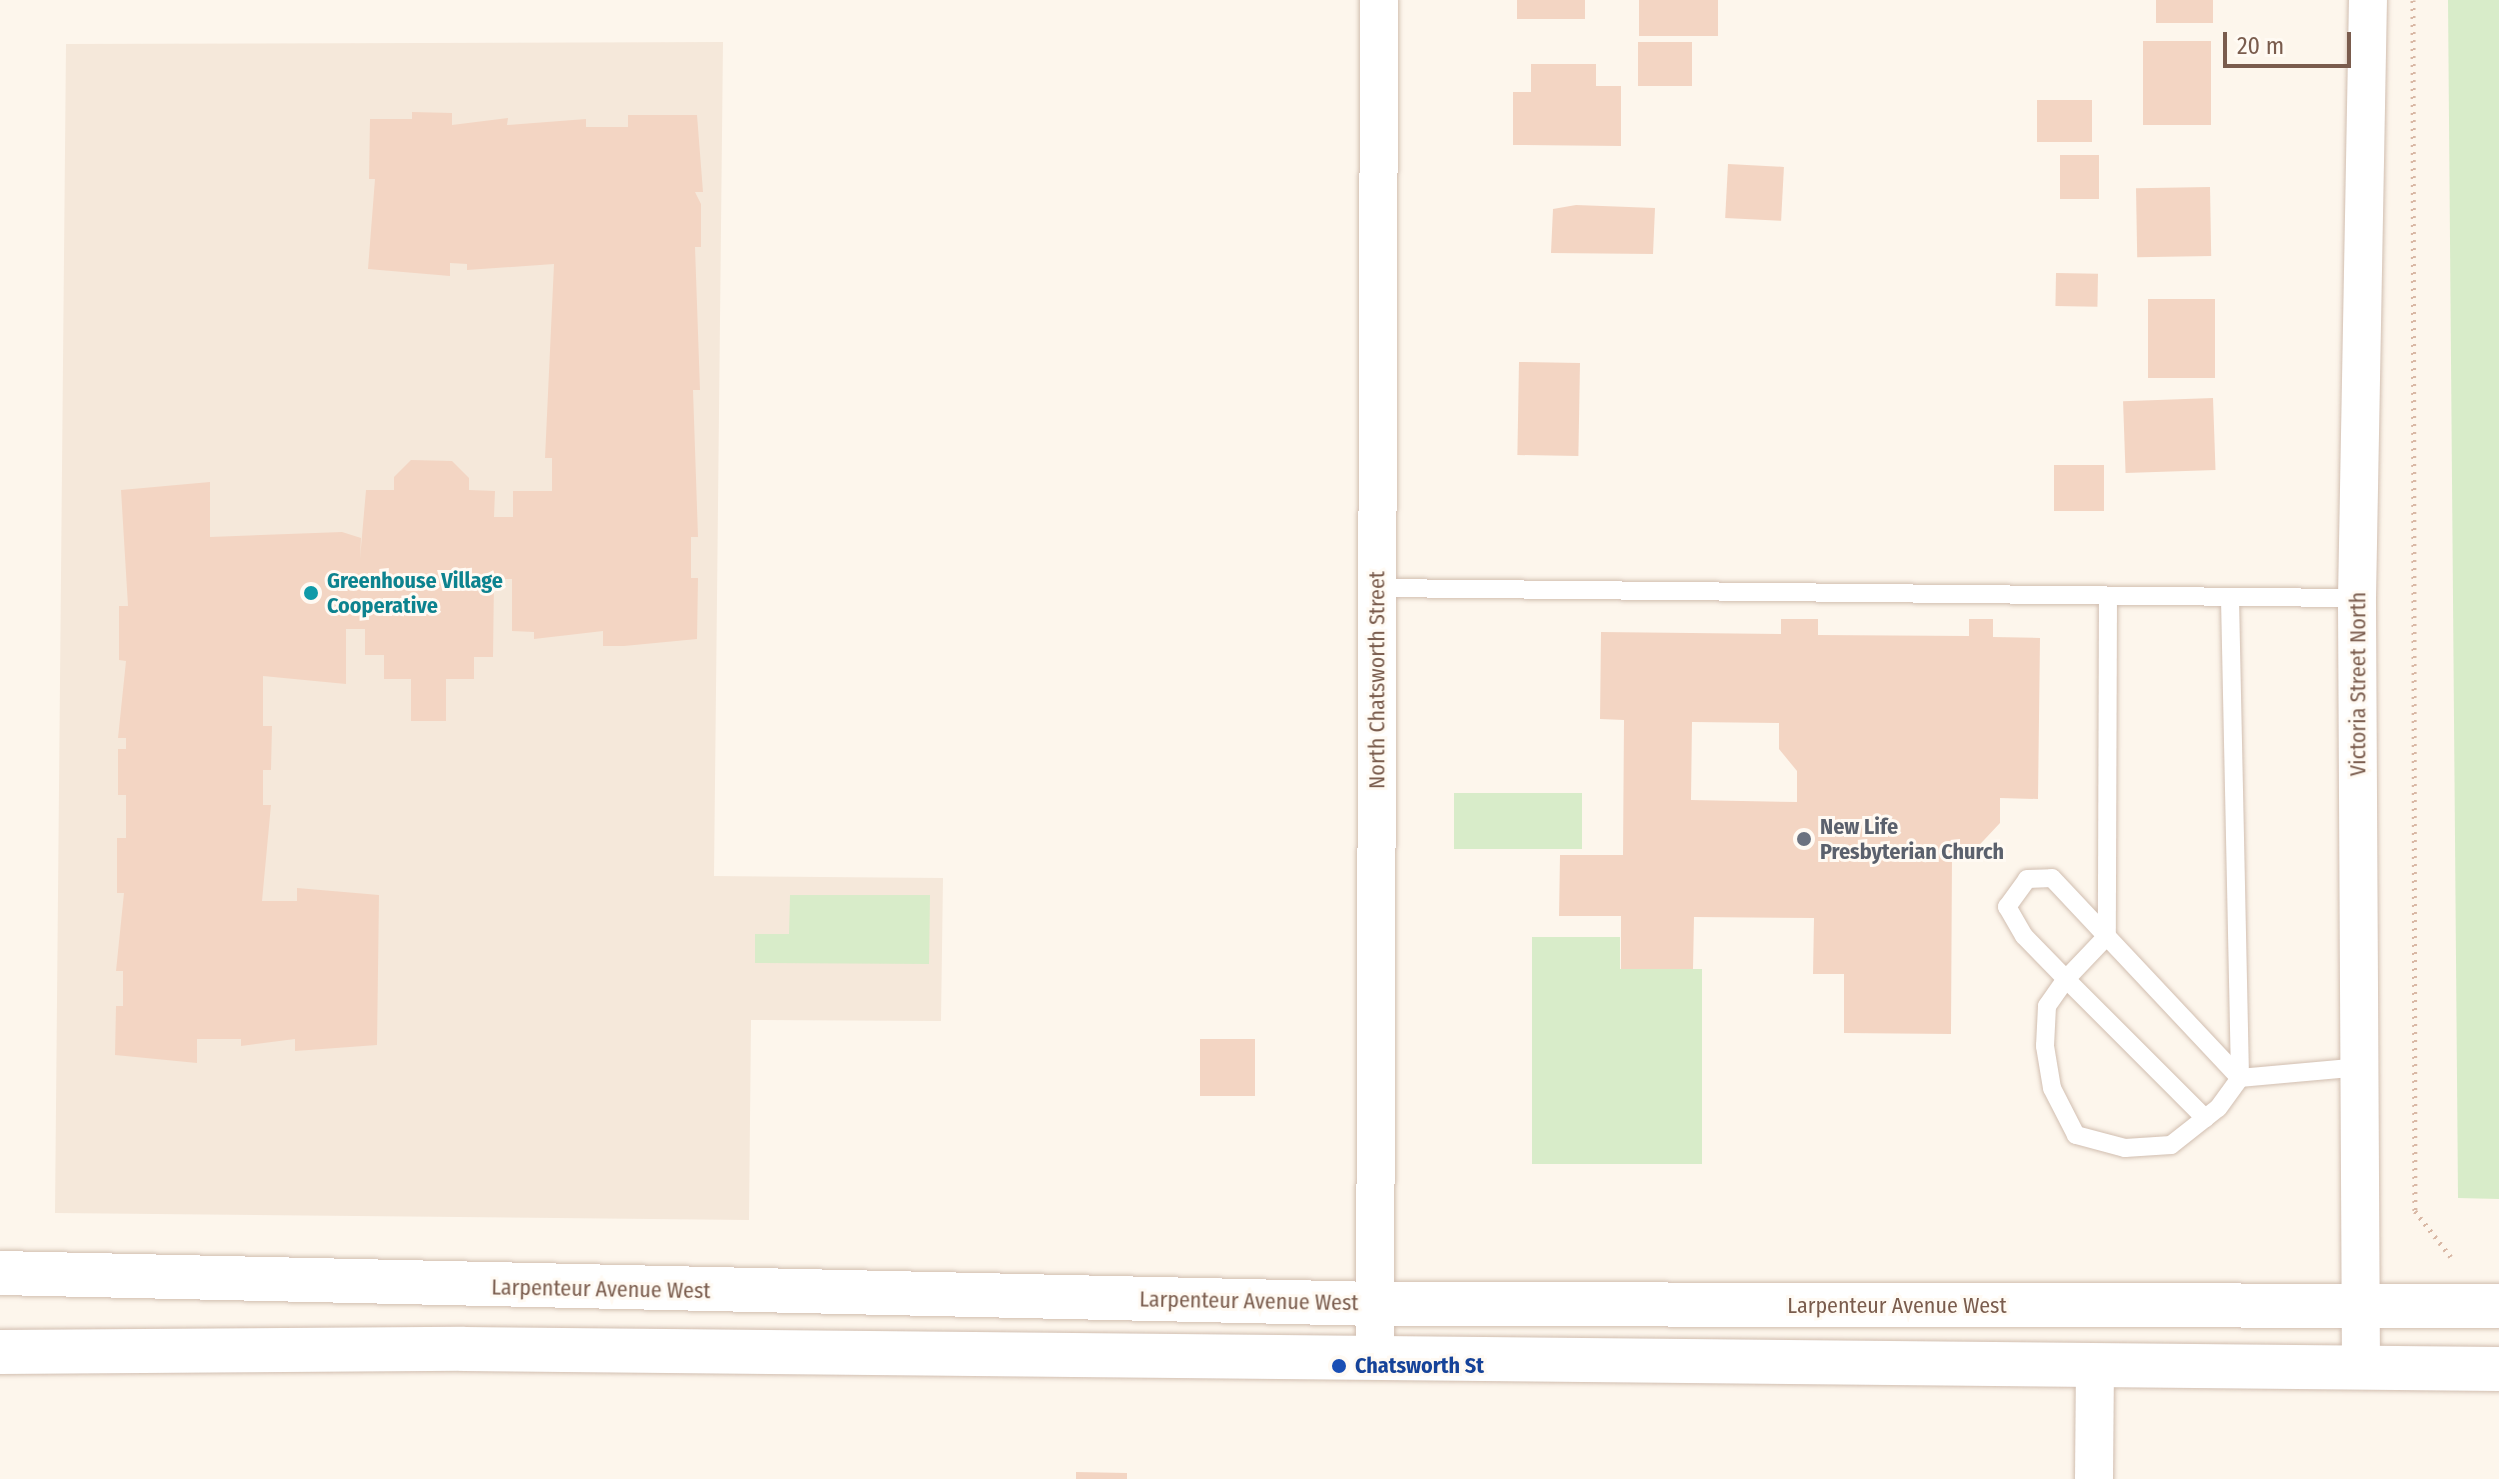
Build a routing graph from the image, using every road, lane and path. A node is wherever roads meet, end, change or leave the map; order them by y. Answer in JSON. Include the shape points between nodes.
{"nodes":[{"id":1,"x":1379,"y":0,"type":"edge"},
{"id":2,"x":2368,"y":0,"type":"edge"},
{"id":3,"x":2413,"y":0,"type":"edge"},
{"id":4,"x":1378,"y":588,"type":"junction"},
{"id":5,"x":2108,"y":596,"type":"junction"},
{"id":6,"x":2357,"y":598,"type":"junction"},
{"id":7,"x":2230,"y":599,"type":"junction"},
{"id":8,"x":2107,"y":936,"type":"junction"},
{"id":9,"x":2066,"y":979,"type":"junction"},
{"id":10,"x":2361,"y":1067,"type":"junction"},
{"id":11,"x":2240,"y":1078,"type":"junction"},
{"id":12,"x":2205,"y":1118,"type":"junction"},
{"id":13,"x":2451,"y":1257,"type":"dead end"},
{"id":14,"x":0,"y":1273,"type":"edge"},
{"id":15,"x":1376,"y":1304,"type":"junction"},
{"id":16,"x":2499,"y":1306,"type":"edge"},
{"id":17,"x":2361,"y":1307,"type":"junction"},
{"id":18,"x":0,"y":1352,"type":"edge"},
{"id":19,"x":1375,"y":1359,"type":"junction"},
{"id":20,"x":2095,"y":1366,"type":"junction"},
{"id":21,"x":2361,"y":1368,"type":"junction"},
{"id":22,"x":2499,"y":1369,"type":"edge"},
{"id":23,"x":2094,"y":1479,"type":"edge"}],
"edges":[{"from":1,"to":4,"type":"street","name":"North Chatsworth Street"},
{"from":2,"to":6,"type":"street","name":"Victoria Street North"},
{"from":3,"to":13,"type":"path","via":[[2415,1211]]},
{"from":4,"to":5,"type":"lane"},
{"from":4,"to":15,"type":"street","name":"North Chatsworth Street"},
{"from":5,"to":7,"type":"lane"},
{"from":5,"to":8,"type":"lane"},
{"from":6,"to":7,"type":"lane"},
{"from":6,"to":10,"type":"street","name":"Victoria Street North"},
{"from":7,"to":11,"type":"lane"},
{"from":8,"to":9,"type":"lane"},
{"from":8,"to":9,"type":"lane","via":[[2052,878],[2027,879],[2012,892],[2010,919]]},
{"from":8,"to":11,"type":"lane"},
{"from":9,"to":12,"type":"lane"},
{"from":9,"to":12,"type":"lane","via":[[2047,1006],[2045,1046],[2052,1088],[2076,1135],[2103,1145],[2162,1147]]},
{"from":10,"to":11,"type":"lane"},
{"from":10,"to":17,"type":"street","name":"Victoria Street North"},
{"from":11,"to":12,"type":"lane"},
{"from":14,"to":15,"type":"main road","name":"Larpenteur Avenue West"},
{"from":15,"to":17,"type":"main road","name":"Larpenteur Avenue West"},
{"from":15,"to":19,"type":"street","name":"North Chatsworth Street"},
{"from":16,"to":17,"type":"main road","name":"Larpenteur Avenue West"},
{"from":17,"to":21,"type":"street","name":"Victoria Street North"},
{"from":18,"to":19,"type":"main road"},
{"from":19,"to":20,"type":"main road"},
{"from":20,"to":21,"type":"main road"},
{"from":20,"to":23,"type":"street"},
{"from":21,"to":22,"type":"main road"}]}
